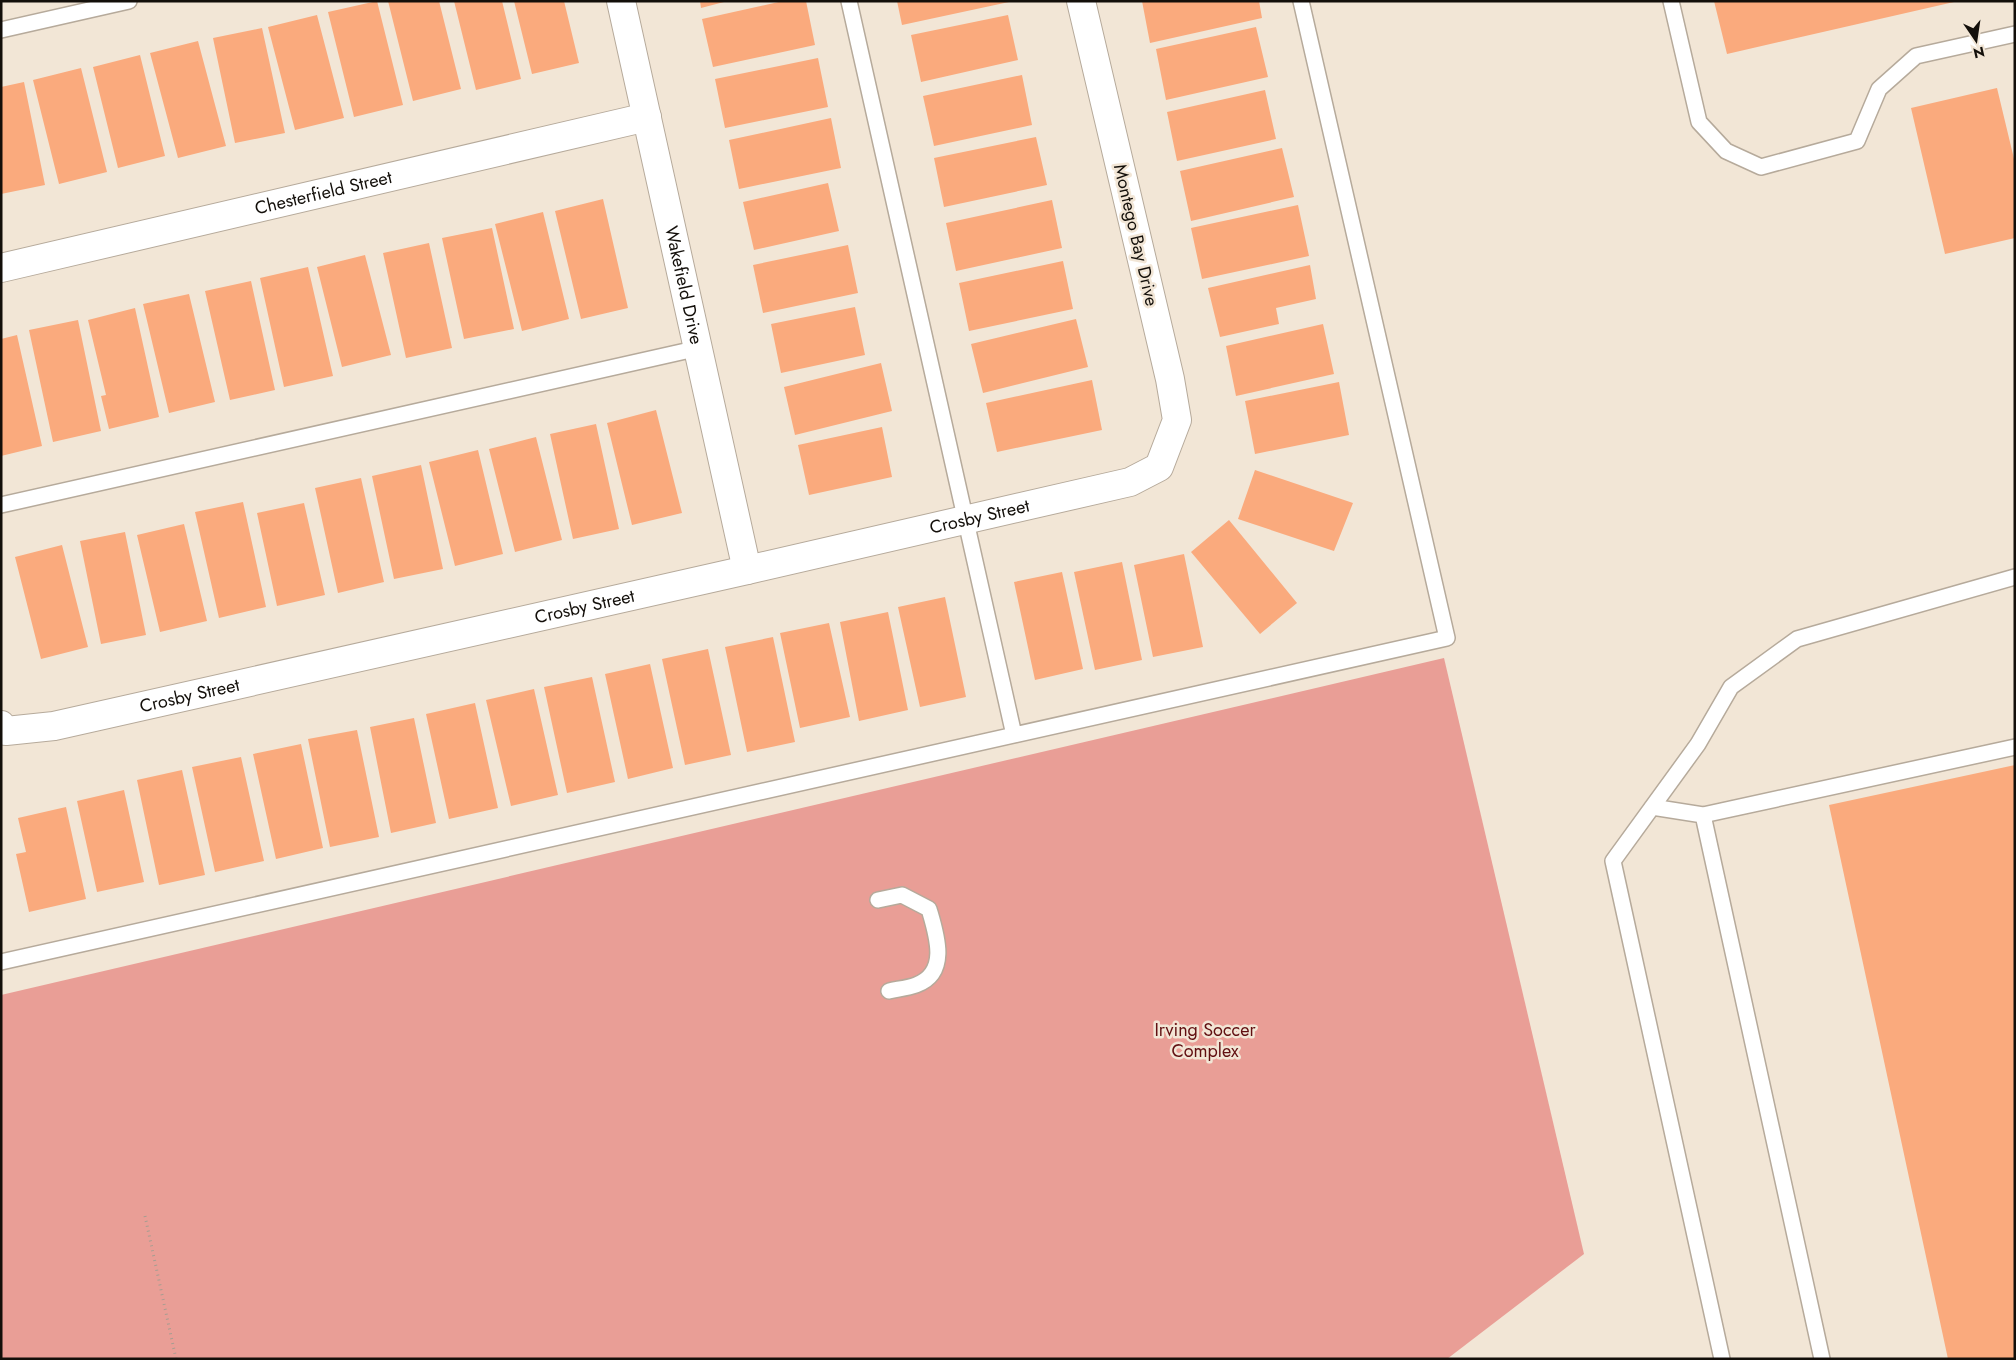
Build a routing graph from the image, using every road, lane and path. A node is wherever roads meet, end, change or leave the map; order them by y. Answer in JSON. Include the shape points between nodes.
{"nodes":[{"id":1,"x":129,"y":1,"type":"edge"},
{"id":2,"x":621,"y":1,"type":"edge"},
{"id":3,"x":849,"y":1,"type":"edge"},
{"id":4,"x":1081,"y":1,"type":"edge"},
{"id":5,"x":1302,"y":1,"type":"edge"},
{"id":6,"x":1671,"y":1,"type":"edge"},
{"id":7,"x":1,"y":30,"type":"edge"},
{"id":8,"x":2015,"y":34,"type":"edge"},
{"id":9,"x":646,"y":117,"type":"junction"},
{"id":10,"x":1,"y":268,"type":"edge"},
{"id":11,"x":698,"y":348,"type":"junction"},
{"id":12,"x":1159,"y":467,"type":"joint"},
{"id":13,"x":1,"y":505,"type":"edge"},
{"id":14,"x":967,"y":520,"type":"junction"},
{"id":15,"x":747,"y":570,"type":"junction"},
{"id":16,"x":2015,"y":577,"type":"edge"},
{"id":17,"x":4,"y":728,"type":"edge"},
{"id":18,"x":1014,"y":735,"type":"junction"},
{"id":19,"x":2015,"y":747,"type":"edge"},
{"id":20,"x":1652,"y":807,"type":"junction"},
{"id":21,"x":1703,"y":815,"type":"junction"},
{"id":22,"x":878,"y":900,"type":"dead end"},
{"id":23,"x":1,"y":962,"type":"edge"},
{"id":24,"x":889,"y":990,"type":"dead end"},
{"id":25,"x":145,"y":1216,"type":"dead end"},
{"id":26,"x":176,"y":1359,"type":"edge"},
{"id":27,"x":1722,"y":1359,"type":"edge"},
{"id":28,"x":1822,"y":1359,"type":"edge"}],
"edges":[{"from":1,"to":7,"type":"lane"},
{"from":2,"to":9,"type":"street","name":"Wakefield Drive"},
{"from":3,"to":14,"type":"lane"},
{"from":4,"to":12,"type":"street","name":"Montego Bay Drive","via":[[1177,420]]},
{"from":5,"to":18,"type":"lane","via":[[1447,638]]},
{"from":6,"to":8,"type":"lane","via":[[1699,122],[1726,151],[1761,167],[1857,141],[1879,89],[1916,56]]},
{"from":9,"to":10,"type":"street","name":"Chesterfield Street"},
{"from":9,"to":11,"type":"street","name":"Wakefield Drive"},
{"from":11,"to":13,"type":"lane"},
{"from":11,"to":15,"type":"street","name":"Wakefield Drive"},
{"from":12,"to":14,"type":"street","name":"Crosby Street","via":[[1130,482]]},
{"from":14,"to":15,"type":"street","name":"Crosby Street"},
{"from":14,"to":18,"type":"lane"},
{"from":15,"to":17,"type":"street","name":"Crosby Street","via":[[54,726]]},
{"from":16,"to":20,"type":"lane","via":[[1797,639],[1731,687],[1698,744]]},
{"from":18,"to":23,"type":"lane"},
{"from":19,"to":21,"type":"lane"},
{"from":20,"to":21,"type":"lane"},
{"from":20,"to":27,"type":"lane","via":[[1612,861]]},
{"from":21,"to":28,"type":"lane"},
{"from":22,"to":24,"type":"lane","via":[[902,895],[929,909],[937,937],[938,960],[930,975],[918,985]]},
{"from":25,"to":26,"type":"path"}]}
